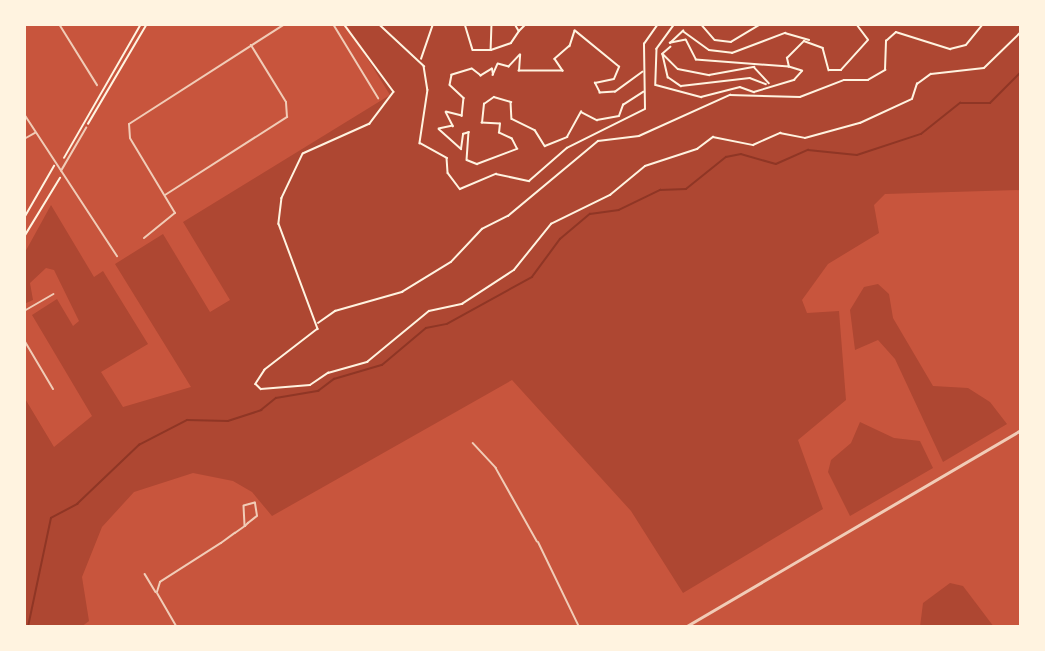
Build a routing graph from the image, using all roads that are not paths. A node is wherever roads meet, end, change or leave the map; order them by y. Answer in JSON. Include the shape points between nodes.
{"nodes":[{"id":1,"x":59,"y":24,"type":"edge"},
{"id":2,"x":285,"y":24,"type":"edge"},
{"id":3,"x":333,"y":24,"type":"edge"},
{"id":4,"x":251,"y":45,"type":"junction"},
{"id":5,"x":97,"y":85,"type":"dead end"},
{"id":6,"x":378,"y":98,"type":"dead end"},
{"id":7,"x":24,"y":114,"type":"edge"},
{"id":8,"x":86,"y":128,"type":"road end"},
{"id":9,"x":35,"y":132,"type":"junction"},
{"id":10,"x":24,"y":139,"type":"edge"},
{"id":11,"x":61,"y":172,"type":"junction"},
{"id":12,"x":165,"y":195,"type":"junction"},
{"id":13,"x":144,"y":238,"type":"dead end"},
{"id":14,"x":117,"y":256,"type":"dead end"},
{"id":15,"x":53,"y":294,"type":"dead end"},
{"id":16,"x":24,"y":311,"type":"edge"},
{"id":17,"x":24,"y":340,"type":"edge"},
{"id":18,"x":53,"y":388,"type":"dead end"},
{"id":19,"x":1021,"y":430,"type":"edge"},
{"id":20,"x":473,"y":442,"type":"dead end"},
{"id":21,"x":245,"y":526,"type":"junction"},
{"id":22,"x":538,"y":542,"type":"joint"},
{"id":23,"x":144,"y":574,"type":"dead end"},
{"id":24,"x":157,"y":593,"type":"junction"},
{"id":25,"x":177,"y":627,"type":"edge"},
{"id":26,"x":579,"y":627,"type":"edge"},
{"id":27,"x":685,"y":627,"type":"edge"}],
"edges":[{"from":1,"to":5,"type":"street"},
{"from":2,"to":4,"type":"street"},
{"from":3,"to":6,"type":"street"},
{"from":4,"to":12,"type":"street","via":[[128,126],[130,138]]},
{"from":4,"to":12,"type":"street","via":[[286,102],[288,117]]},
{"from":7,"to":9,"type":"street"},
{"from":8,"to":11,"type":"lane"},
{"from":9,"to":10,"type":"street"},
{"from":9,"to":11,"type":"street"},
{"from":11,"to":14,"type":"street"},
{"from":12,"to":13,"type":"street","via":[[174,218]]},
{"from":15,"to":16,"type":"street"},
{"from":17,"to":18,"type":"street"},
{"from":19,"to":27,"type":"street"},
{"from":20,"to":22,"type":"lane","via":[[496,468]]},
{"from":21,"to":21,"type":"lane","via":[[257,516],[255,502],[244,506]]},
{"from":21,"to":24,"type":"lane","via":[[160,582]]},
{"from":22,"to":26,"type":"street"},
{"from":23,"to":24,"type":"lane"},
{"from":24,"to":25,"type":"street"}]}
